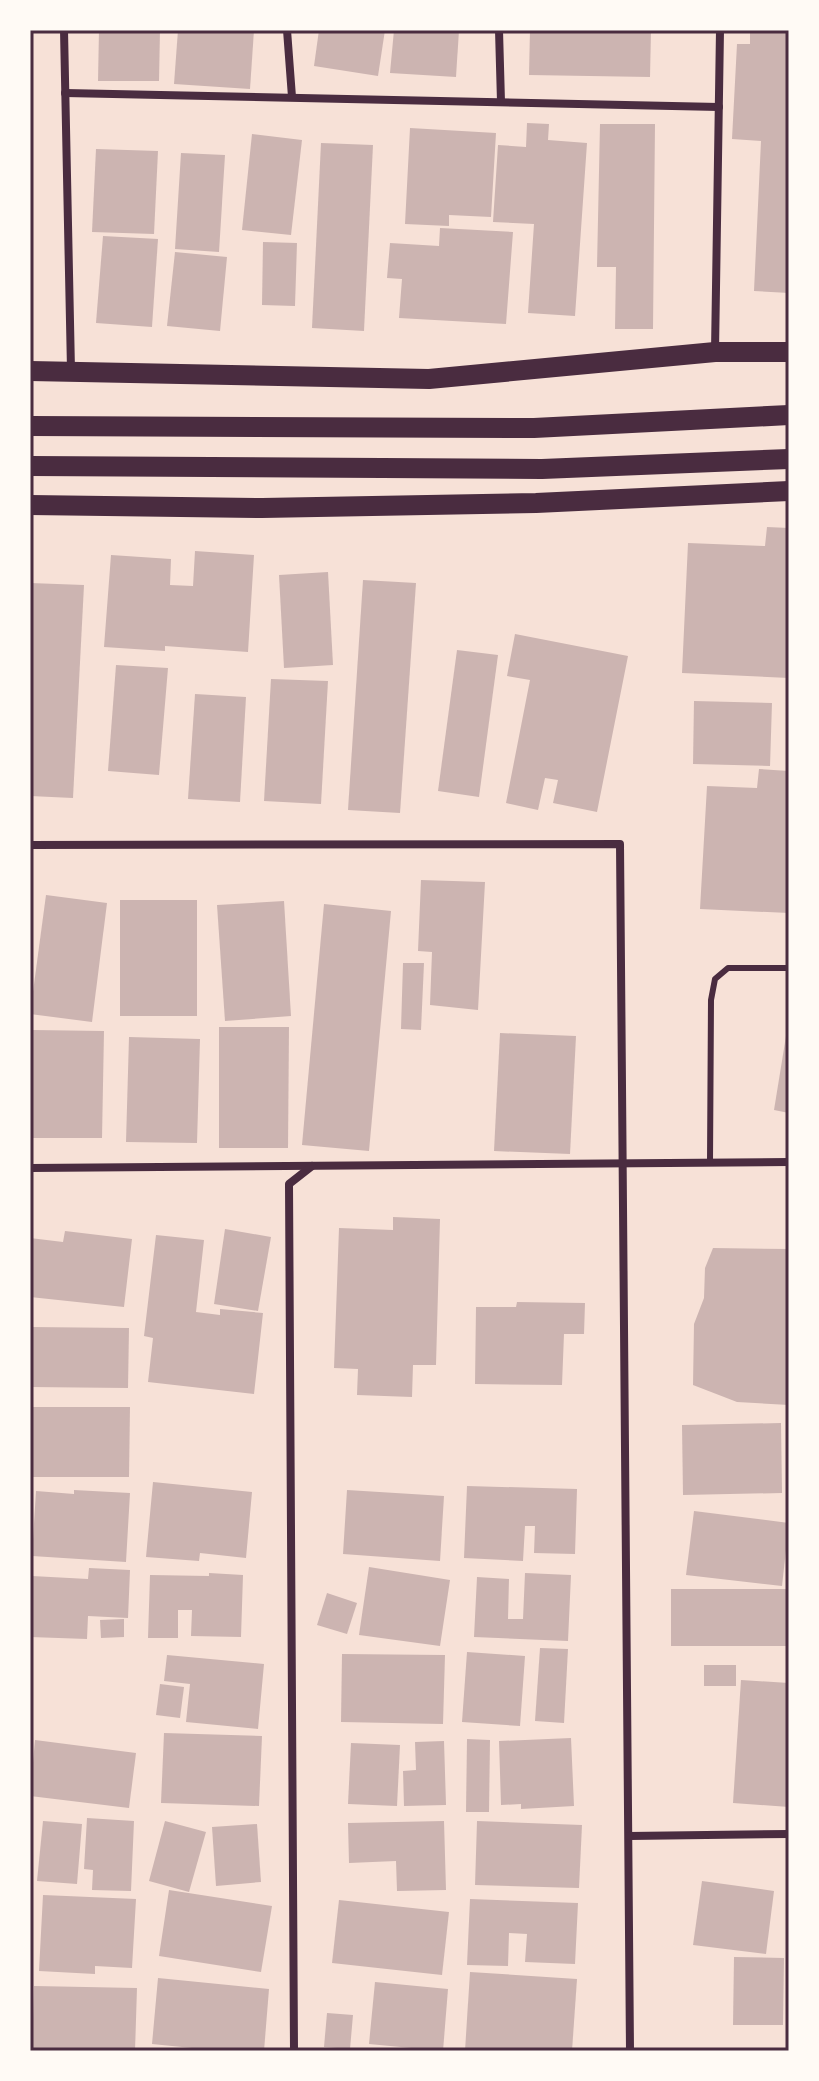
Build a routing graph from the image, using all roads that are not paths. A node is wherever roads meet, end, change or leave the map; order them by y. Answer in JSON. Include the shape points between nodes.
{"nodes":[{"id":1,"x":64,"y":30,"type":"edge"},
{"id":2,"x":287,"y":30,"type":"edge"},
{"id":3,"x":499,"y":30,"type":"edge"},
{"id":4,"x":720,"y":30,"type":"edge"},
{"id":5,"x":65,"y":93,"type":"junction"},
{"id":6,"x":292,"y":97,"type":"junction"},
{"id":7,"x":501,"y":102,"type":"junction"},
{"id":8,"x":719,"y":107,"type":"junction"},
{"id":9,"x":715,"y":352,"type":"junction"},
{"id":10,"x":789,"y":352,"type":"edge"},
{"id":11,"x":30,"y":371,"type":"edge"},
{"id":12,"x":71,"y":371,"type":"junction"},
{"id":13,"x":789,"y":415,"type":"edge"},
{"id":14,"x":30,"y":426,"type":"edge"},
{"id":15,"x":789,"y":459,"type":"edge"},
{"id":16,"x":30,"y":466,"type":"edge"},
{"id":17,"x":789,"y":491,"type":"edge"},
{"id":18,"x":30,"y":505,"type":"edge"},
{"id":19,"x":30,"y":845,"type":"edge"},
{"id":20,"x":789,"y":968,"type":"edge"},
{"id":21,"x":710,"y":1162,"type":"junction"},
{"id":22,"x":789,"y":1162,"type":"edge"},
{"id":23,"x":623,"y":1163,"type":"junction"},
{"id":24,"x":312,"y":1166,"type":"junction"},
{"id":25,"x":30,"y":1168,"type":"edge"},
{"id":26,"x":789,"y":1834,"type":"edge"},
{"id":27,"x":629,"y":1836,"type":"junction"},
{"id":28,"x":294,"y":2051,"type":"edge"},
{"id":29,"x":630,"y":2051,"type":"edge"}],
"edges":[{"from":1,"to":5,"type":"street"},
{"from":2,"to":6,"type":"street"},
{"from":3,"to":7,"type":"street"},
{"from":4,"to":8,"type":"street"},
{"from":5,"to":6,"type":"street"},
{"from":5,"to":12,"type":"street"},
{"from":6,"to":7,"type":"street"},
{"from":7,"to":8,"type":"street"},
{"from":8,"to":9,"type":"street"},
{"from":9,"to":10,"type":"main road"},
{"from":9,"to":12,"type":"main road","via":[[429,379]]},
{"from":11,"to":12,"type":"main road"},
{"from":13,"to":14,"type":"main road","via":[[534,428]]},
{"from":15,"to":16,"type":"main road","via":[[542,469]]},
{"from":17,"to":18,"type":"main road","via":[[536,503]]},
{"from":19,"to":23,"type":"street","via":[[620,844]]},
{"from":20,"to":21,"type":"lane","via":[[728,968],[715,979]]},
{"from":21,"to":22,"type":"street"},
{"from":21,"to":23,"type":"street"},
{"from":23,"to":24,"type":"street"},
{"from":23,"to":27,"type":"street"},
{"from":24,"to":25,"type":"street"},
{"from":24,"to":28,"type":"street","via":[[289,1184]]},
{"from":26,"to":27,"type":"street"},
{"from":27,"to":29,"type":"street"}]}
